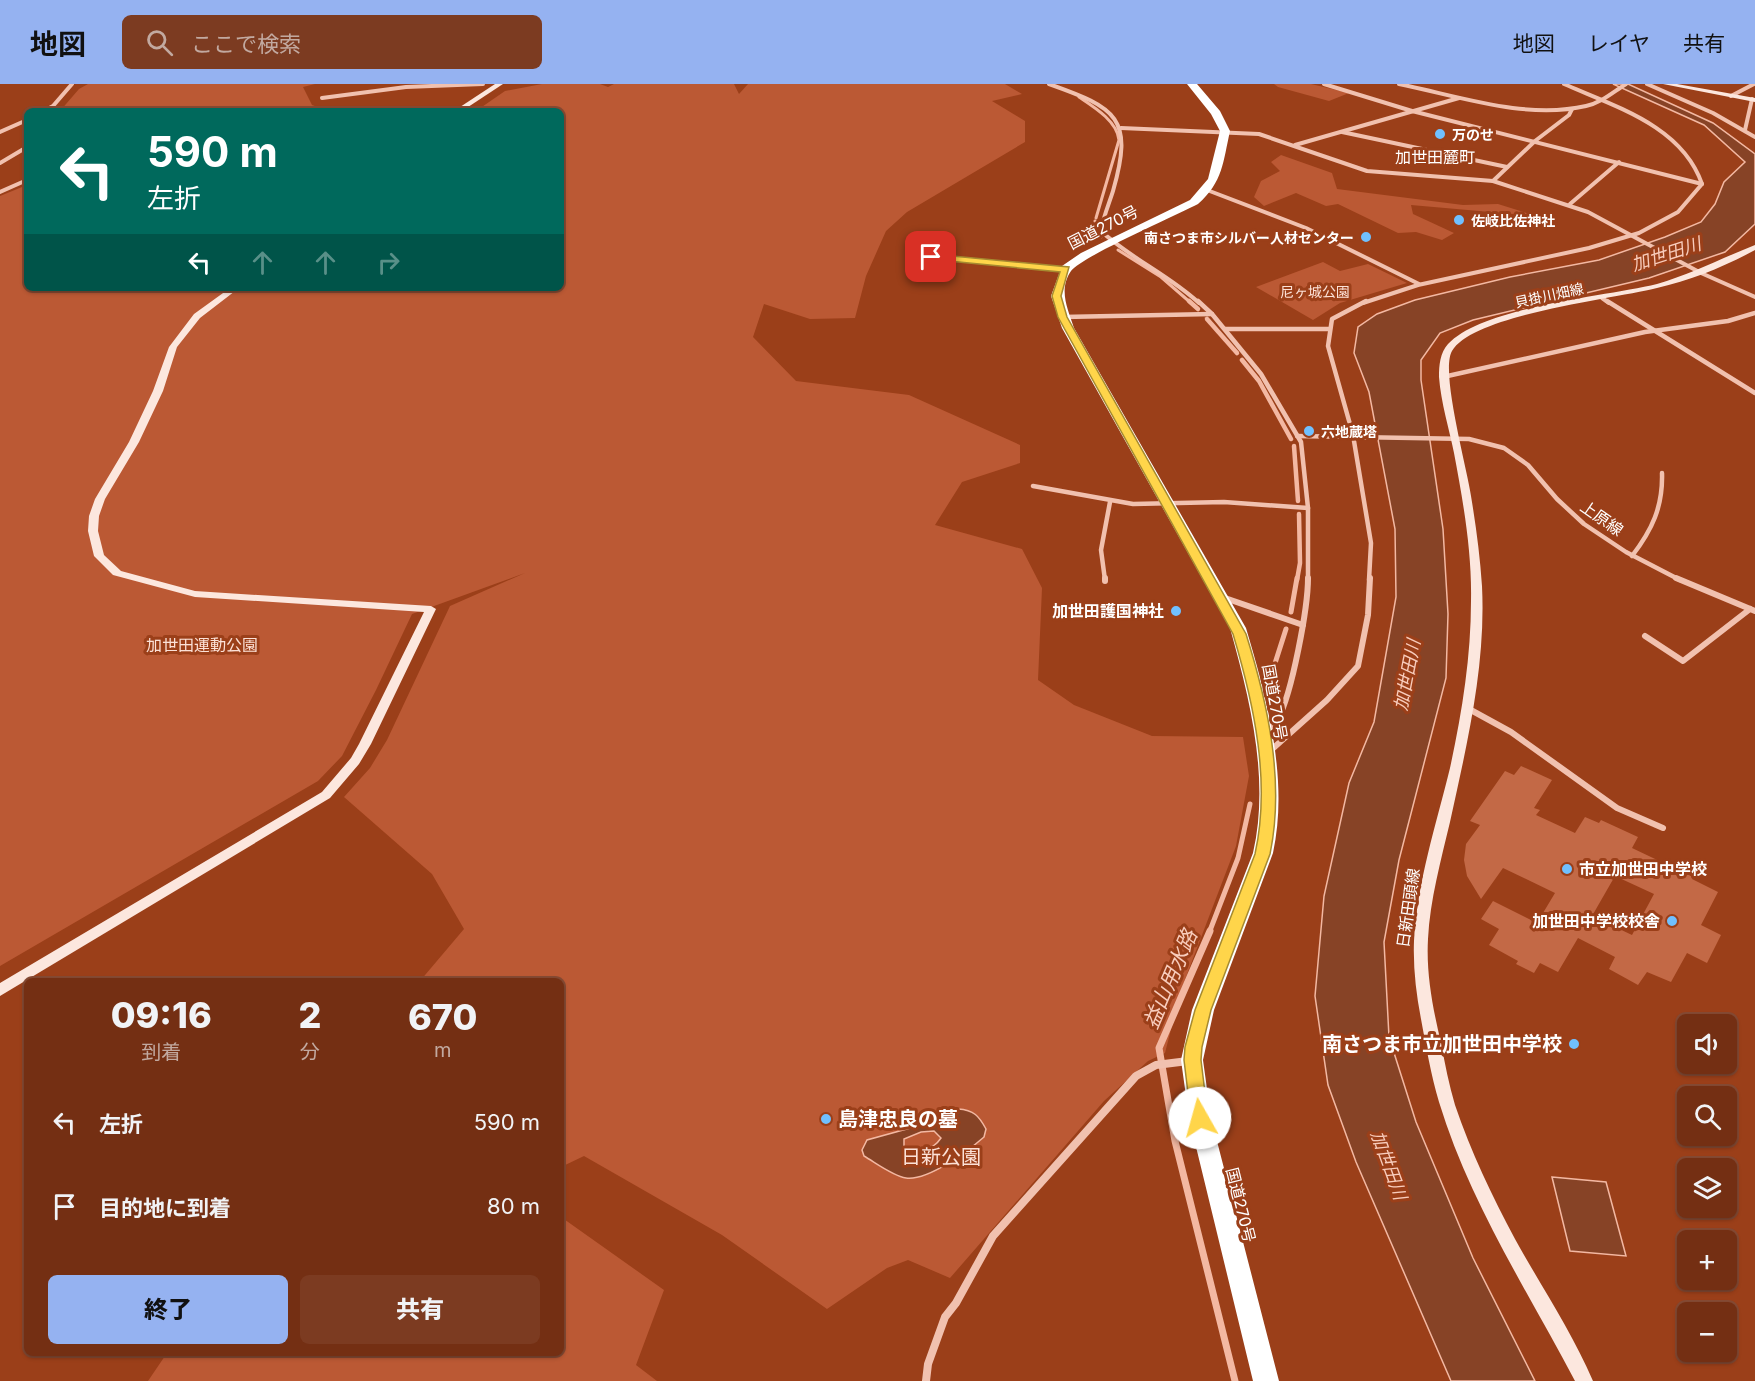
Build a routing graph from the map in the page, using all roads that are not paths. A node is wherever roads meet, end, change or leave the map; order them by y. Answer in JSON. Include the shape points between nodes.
{"nodes":[{"id":1,"x":72,"y":84,"type":"edge"},
{"id":2,"x":483,"y":84,"type":"edge"},
{"id":3,"x":500,"y":84,"type":"edge"},
{"id":4,"x":1049,"y":84,"type":"edge"},
{"id":5,"x":1192,"y":84,"type":"edge"},
{"id":6,"x":1324,"y":84,"type":"edge"},
{"id":7,"x":1347,"y":84,"type":"edge"},
{"id":8,"x":1398,"y":84,"type":"edge"},
{"id":9,"x":1564,"y":84,"type":"edge"},
{"id":10,"x":1626,"y":84,"type":"edge"},
{"id":11,"x":1647,"y":84,"type":"edge"},
{"id":12,"x":1666,"y":84,"type":"edge"},
{"id":13,"x":1754,"y":84,"type":"edge"},
{"id":14,"x":1340,"y":88,"type":"junction"},
{"id":15,"x":1731,"y":96,"type":"junction"},
{"id":16,"x":1463,"y":97,"type":"junction"},
{"id":17,"x":322,"y":98,"type":"dead end"},
{"id":18,"x":1601,"y":100,"type":"junction"},
{"id":19,"x":1753,"y":100,"type":"edge"},
{"id":20,"x":49,"y":108,"type":"edge"},
{"id":21,"x":462,"y":108,"type":"edge"},
{"id":22,"x":1572,"y":109,"type":"junction"},
{"id":23,"x":1412,"y":111,"type":"junction"},
{"id":24,"x":24,"y":122,"type":"edge"},
{"id":25,"x":1121,"y":128,"type":"junction"},
{"id":26,"x":1745,"y":130,"type":"junction"},
{"id":27,"x":1225,"y":131,"type":"junction"},
{"id":28,"x":0,"y":132,"type":"edge"},
{"id":29,"x":1341,"y":132,"type":"junction"},
{"id":30,"x":1755,"y":137,"type":"edge"},
{"id":31,"x":1535,"y":141,"type":"junction"},
{"id":32,"x":1295,"y":145,"type":"junction"},
{"id":33,"x":24,"y":149,"type":"edge"},
{"id":34,"x":1619,"y":162,"type":"junction"},
{"id":35,"x":0,"y":163,"type":"edge"},
{"id":36,"x":1507,"y":167,"type":"junction"},
{"id":37,"x":24,"y":181,"type":"edge"},
{"id":38,"x":1493,"y":181,"type":"junction"},
{"id":39,"x":1702,"y":184,"type":"junction"},
{"id":40,"x":1207,"y":190,"type":"junction"},
{"id":41,"x":0,"y":192,"type":"edge"},
{"id":42,"x":1570,"y":204,"type":"junction"},
{"id":43,"x":1631,"y":235,"type":"junction"},
{"id":44,"x":1114,"y":243,"type":"junction"},
{"id":45,"x":1755,"y":248,"type":"edge"},
{"id":46,"x":931,"y":257,"type":"dead end"},
{"id":47,"x":1066,"y":269,"type":"junction"},
{"id":48,"x":1698,"y":271,"type":"junction"},
{"id":49,"x":1419,"y":284,"type":"junction"},
{"id":50,"x":231,"y":291,"type":"edge"},
{"id":51,"x":1755,"y":297,"type":"edge"},
{"id":52,"x":1602,"y":298,"type":"junction"},
{"id":53,"x":1755,"y":313,"type":"edge"},
{"id":54,"x":1212,"y":314,"type":"junction"},
{"id":55,"x":1062,"y":317,"type":"junction"},
{"id":56,"x":1225,"y":329,"type":"junction"},
{"id":57,"x":1329,"y":329,"type":"junction"},
{"id":58,"x":1657,"y":332,"type":"junction"},
{"id":59,"x":1443,"y":377,"type":"junction"},
{"id":60,"x":1755,"y":393,"type":"edge"},
{"id":61,"x":1353,"y":435,"type":"junction"},
{"id":62,"x":1297,"y":436,"type":"junction"},
{"id":63,"x":1453,"y":442,"type":"junction"},
{"id":64,"x":1662,"y":472,"type":"dead end"},
{"id":65,"x":1034,"y":486,"type":"dead end"},
{"id":66,"x":1110,"y":502,"type":"junction"},
{"id":67,"x":1167,"y":502,"type":"junction"},
{"id":68,"x":1308,"y":508,"type":"junction"},
{"id":69,"x":1632,"y":556,"type":"junction"},
{"id":70,"x":1105,"y":581,"type":"dead end"},
{"id":71,"x":1220,"y":597,"type":"junction"},
{"id":72,"x":1752,"y":610,"type":"edge"},
{"id":73,"x":1303,"y":625,"type":"junction"},
{"id":74,"x":1645,"y":636,"type":"dead end"},
{"id":75,"x":1469,"y":709,"type":"junction"},
{"id":76,"x":1260,"y":736,"type":"junction"},
{"id":77,"x":1265,"y":755,"type":"junction"},
{"id":78,"x":1663,"y":828,"type":"dead end"},
{"id":79,"x":0,"y":990,"type":"edge"},
{"id":80,"x":1185,"y":1061,"type":"junction"},
{"id":81,"x":926,"y":1381,"type":"edge"},
{"id":82,"x":1266,"y":1381,"type":"edge"},
{"id":83,"x":1584,"y":1381,"type":"edge"}],
"edges":[{"from":1,"to":20,"type":"street"},
{"from":2,"to":17,"type":"street","via":[[406,87]]},
{"from":3,"to":21,"type":"street"},
{"from":4,"to":25,"type":"street","via":[[1088,98]]},
{"from":5,"to":27,"type":"highway"},
{"from":6,"to":14,"type":"street"},
{"from":7,"to":14,"type":"street"},
{"from":8,"to":16,"type":"street"},
{"from":9,"to":18,"type":"street"},
{"from":10,"to":18,"type":"street"},
{"from":11,"to":26,"type":"street"},
{"from":12,"to":15,"type":"street"},
{"from":13,"to":15,"type":"street"},
{"from":14,"to":23,"type":"street"},
{"from":15,"to":19,"type":"street"},
{"from":16,"to":22,"type":"street","via":[[1534,108]]},
{"from":16,"to":23,"type":"street"},
{"from":18,"to":22,"type":"street"},
{"from":18,"to":39,"type":"street","via":[[1680,145],[1700,170]]},
{"from":19,"to":26,"type":"street"},
{"from":22,"to":31,"type":"street"},
{"from":23,"to":29,"type":"street"},
{"from":23,"to":31,"type":"street"},
{"from":24,"to":28,"type":"street"},
{"from":25,"to":27,"type":"street"},
{"from":25,"to":44,"type":"street","via":[[1124,142],[1101,231]]},
{"from":26,"to":30,"type":"street"},
{"from":27,"to":32,"type":"street","via":[[1259,134]]},
{"from":27,"to":40,"type":"highway"},
{"from":29,"to":32,"type":"street"},
{"from":29,"to":36,"type":"street"},
{"from":31,"to":34,"type":"street"},
{"from":31,"to":36,"type":"street"},
{"from":32,"to":38,"type":"street","via":[[1367,171]]},
{"from":33,"to":35,"type":"street"},
{"from":34,"to":39,"type":"street"},
{"from":34,"to":42,"type":"street"},
{"from":36,"to":38,"type":"street"},
{"from":37,"to":41,"type":"street"},
{"from":38,"to":42,"type":"street"},
{"from":39,"to":43,"type":"street","via":[[1679,211]]},
{"from":40,"to":44,"type":"highway","name":"国道270号","via":[[1180,210]]},
{"from":40,"to":49,"type":"street","via":[[1296,224]]},
{"from":42,"to":43,"type":"street"},
{"from":43,"to":48,"type":"street"},
{"from":43,"to":49,"type":"street","via":[[1559,257]]},
{"from":44,"to":47,"type":"highway","name":"国道270号"},
{"from":44,"to":54,"type":"street","via":[[1173,281]]},
{"from":45,"to":48,"type":"street","name":"貝掛川畑線"},
{"from":46,"to":47,"type":"street"},
{"from":47,"to":55,"type":"highway","name":"国道270号","via":[[1057,296]]},
{"from":48,"to":51,"type":"street"},
{"from":48,"to":52,"type":"street","name":"貝掛川畑線","via":[[1655,287]]},
{"from":49,"to":57,"type":"street","via":[[1345,310],[1332,319]]},
{"from":50,"to":79,"type":"street","via":[[197,316],[173,347],[134,442],[100,498],[93,531],[99,556],[117,573],[195,594],[431,609],[365,744],[326,795]]},
{"from":52,"to":58,"type":"street"},
{"from":52,"to":59,"type":"street","name":"貝掛川畑線","via":[[1514,316],[1469,332],[1448,350]]},
{"from":53,"to":58,"type":"street"},
{"from":54,"to":55,"type":"street"},
{"from":54,"to":56,"type":"street"},
{"from":55,"to":67,"type":"highway","name":"国道270号"},
{"from":56,"to":57,"type":"street"},
{"from":56,"to":62,"type":"street","via":[[1261,374]]},
{"from":57,"to":61,"type":"street","via":[[1328,346]]},
{"from":58,"to":59,"type":"street"},
{"from":58,"to":60,"type":"street"},
{"from":59,"to":63,"type":"street","name":"貝掛川畑線"},
{"from":61,"to":62,"type":"street","name":"上原線"},
{"from":61,"to":63,"type":"street","name":"上原線"},
{"from":61,"to":77,"type":"street","via":[[1371,543],[1368,615],[1358,666],[1328,700]]},
{"from":62,"to":68,"type":"street","via":[[1301,442]]},
{"from":63,"to":69,"type":"street","name":"上原線","via":[[1484,441],[1518,456],[1536,471],[1568,511]]},
{"from":63,"to":75,"type":"street","name":"日新田頭線","via":[[1475,567],[1477,601]]},
{"from":64,"to":69,"type":"street","via":[[1664,499],[1650,531]]},
{"from":65,"to":66,"type":"street"},
{"from":66,"to":67,"type":"street"},
{"from":66,"to":70,"type":"street","via":[[1101,550]]},
{"from":67,"to":68,"type":"street"},
{"from":67,"to":71,"type":"highway","name":"国道270号"},
{"from":68,"to":73,"type":"street","via":[[1308,584]]},
{"from":69,"to":72,"type":"street","name":"上原線"},
{"from":71,"to":73,"type":"street"},
{"from":71,"to":76,"type":"highway","name":"国道270号","via":[[1238,628],[1251,673]]},
{"from":72,"to":74,"type":"street","via":[[1683,661]]},
{"from":73,"to":76,"type":"street","via":[[1278,720]]},
{"from":75,"to":78,"type":"street","via":[[1511,732],[1617,808]]},
{"from":75,"to":83,"type":"street","name":"日新田頭線","via":[[1444,812],[1422,934],[1421,968],[1429,1024],[1447,1102],[1459,1134],[1496,1218]]},
{"from":76,"to":77,"type":"highway","name":"国道270号"},
{"from":77,"to":80,"type":"highway","name":"国道270号","via":[[1270,801],[1263,854]]},
{"from":80,"to":81,"type":"street","via":[[1156,1065],[1136,1076],[993,1236],[945,1317]]},
{"from":80,"to":82,"type":"highway","name":"国道270号"}]}
